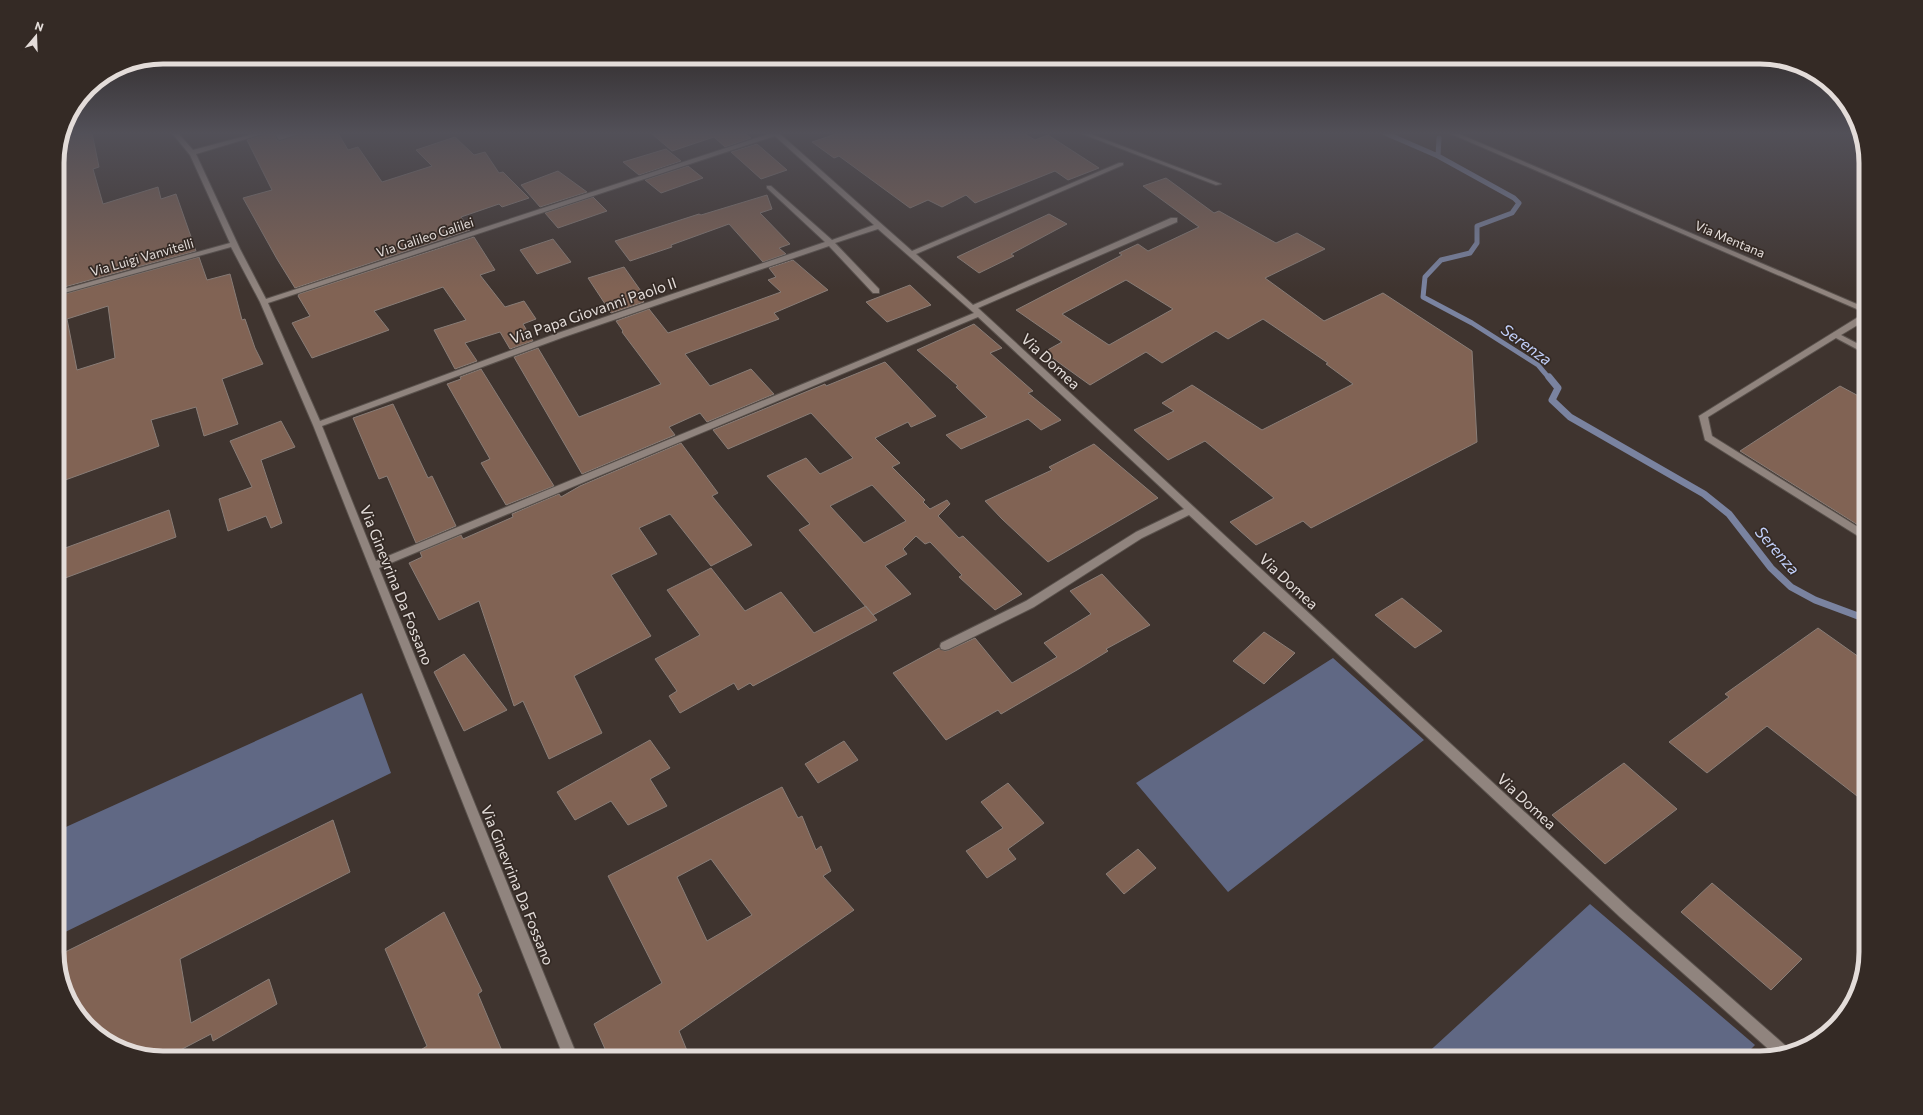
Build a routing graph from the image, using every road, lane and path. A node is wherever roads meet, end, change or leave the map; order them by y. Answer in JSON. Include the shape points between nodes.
{"nodes":[{"id":1,"x":206,"y":185,"type":"edge"},
{"id":2,"x":618,"y":185,"type":"edge"},
{"id":3,"x":833,"y":185,"type":"edge"},
{"id":4,"x":1072,"y":185,"type":"edge"},
{"id":5,"x":1573,"y":185,"type":"edge"},
{"id":6,"x":769,"y":187,"type":"dead end"},
{"id":7,"x":1174,"y":220,"type":"dead end"},
{"id":8,"x":879,"y":226,"type":"junction"},
{"id":9,"x":831,"y":243,"type":"junction"},
{"id":10,"x":234,"y":244,"type":"junction"},
{"id":11,"x":911,"y":254,"type":"junction"},
{"id":12,"x":876,"y":291,"type":"dead end"},
{"id":13,"x":64,"y":292,"type":"edge"},
{"id":14,"x":264,"y":302,"type":"junction"},
{"id":15,"x":1859,"y":308,"type":"edge"},
{"id":16,"x":976,"y":311,"type":"junction"},
{"id":17,"x":1859,"y":320,"type":"edge"},
{"id":18,"x":1836,"y":335,"type":"junction"},
{"id":19,"x":1859,"y":347,"type":"edge"},
{"id":20,"x":317,"y":425,"type":"junction"},
{"id":21,"x":1191,"y":510,"type":"junction"},
{"id":22,"x":1859,"y":532,"type":"edge"},
{"id":23,"x":374,"y":566,"type":"junction"},
{"id":24,"x":945,"y":646,"type":"dead end"},
{"id":25,"x":1779,"y":1049,"type":"edge"},
{"id":26,"x":568,"y":1051,"type":"edge"}],
"edges":[{"from":1,"to":10,"type":"street","name":"Via Ginevrina Da Fossano"},
{"from":2,"to":14,"type":"street","name":"Via Galileo Galilei"},
{"from":3,"to":8,"type":"street","name":"Via Domea"},
{"from":4,"to":11,"type":"street"},
{"from":5,"to":15,"type":"street","name":"Via Mentana"},
{"from":6,"to":9,"type":"street"},
{"from":7,"to":16,"type":"street"},
{"from":8,"to":9,"type":"street","name":"Via Papa Giovanni Paolo II"},
{"from":8,"to":11,"type":"street","name":"Via Domea"},
{"from":9,"to":12,"type":"street"},
{"from":9,"to":20,"type":"street","name":"Via Papa Giovanni Paolo II","via":[[561,335]]},
{"from":10,"to":13,"type":"street","name":"Via Luigi Vanvitelli"},
{"from":10,"to":14,"type":"street","name":"Via Ginevrina Da Fossano"},
{"from":11,"to":16,"type":"street","name":"Via Domea"},
{"from":14,"to":20,"type":"street","name":"Via Ginevrina Da Fossano"},
{"from":16,"to":21,"type":"street","name":"Via Domea"},
{"from":16,"to":23,"type":"street"},
{"from":17,"to":18,"type":"street"},
{"from":18,"to":19,"type":"street"},
{"from":18,"to":22,"type":"street","via":[[1703,416],[1708,438]]},
{"from":20,"to":23,"type":"street","name":"Via Ginevrina Da Fossano"},
{"from":21,"to":24,"type":"street","via":[[1139,535],[1030,604]]},
{"from":21,"to":25,"type":"street","name":"Via Domea","via":[[1625,913]]},
{"from":23,"to":26,"type":"street","name":"Via Ginevrina Da Fossano"}]}
